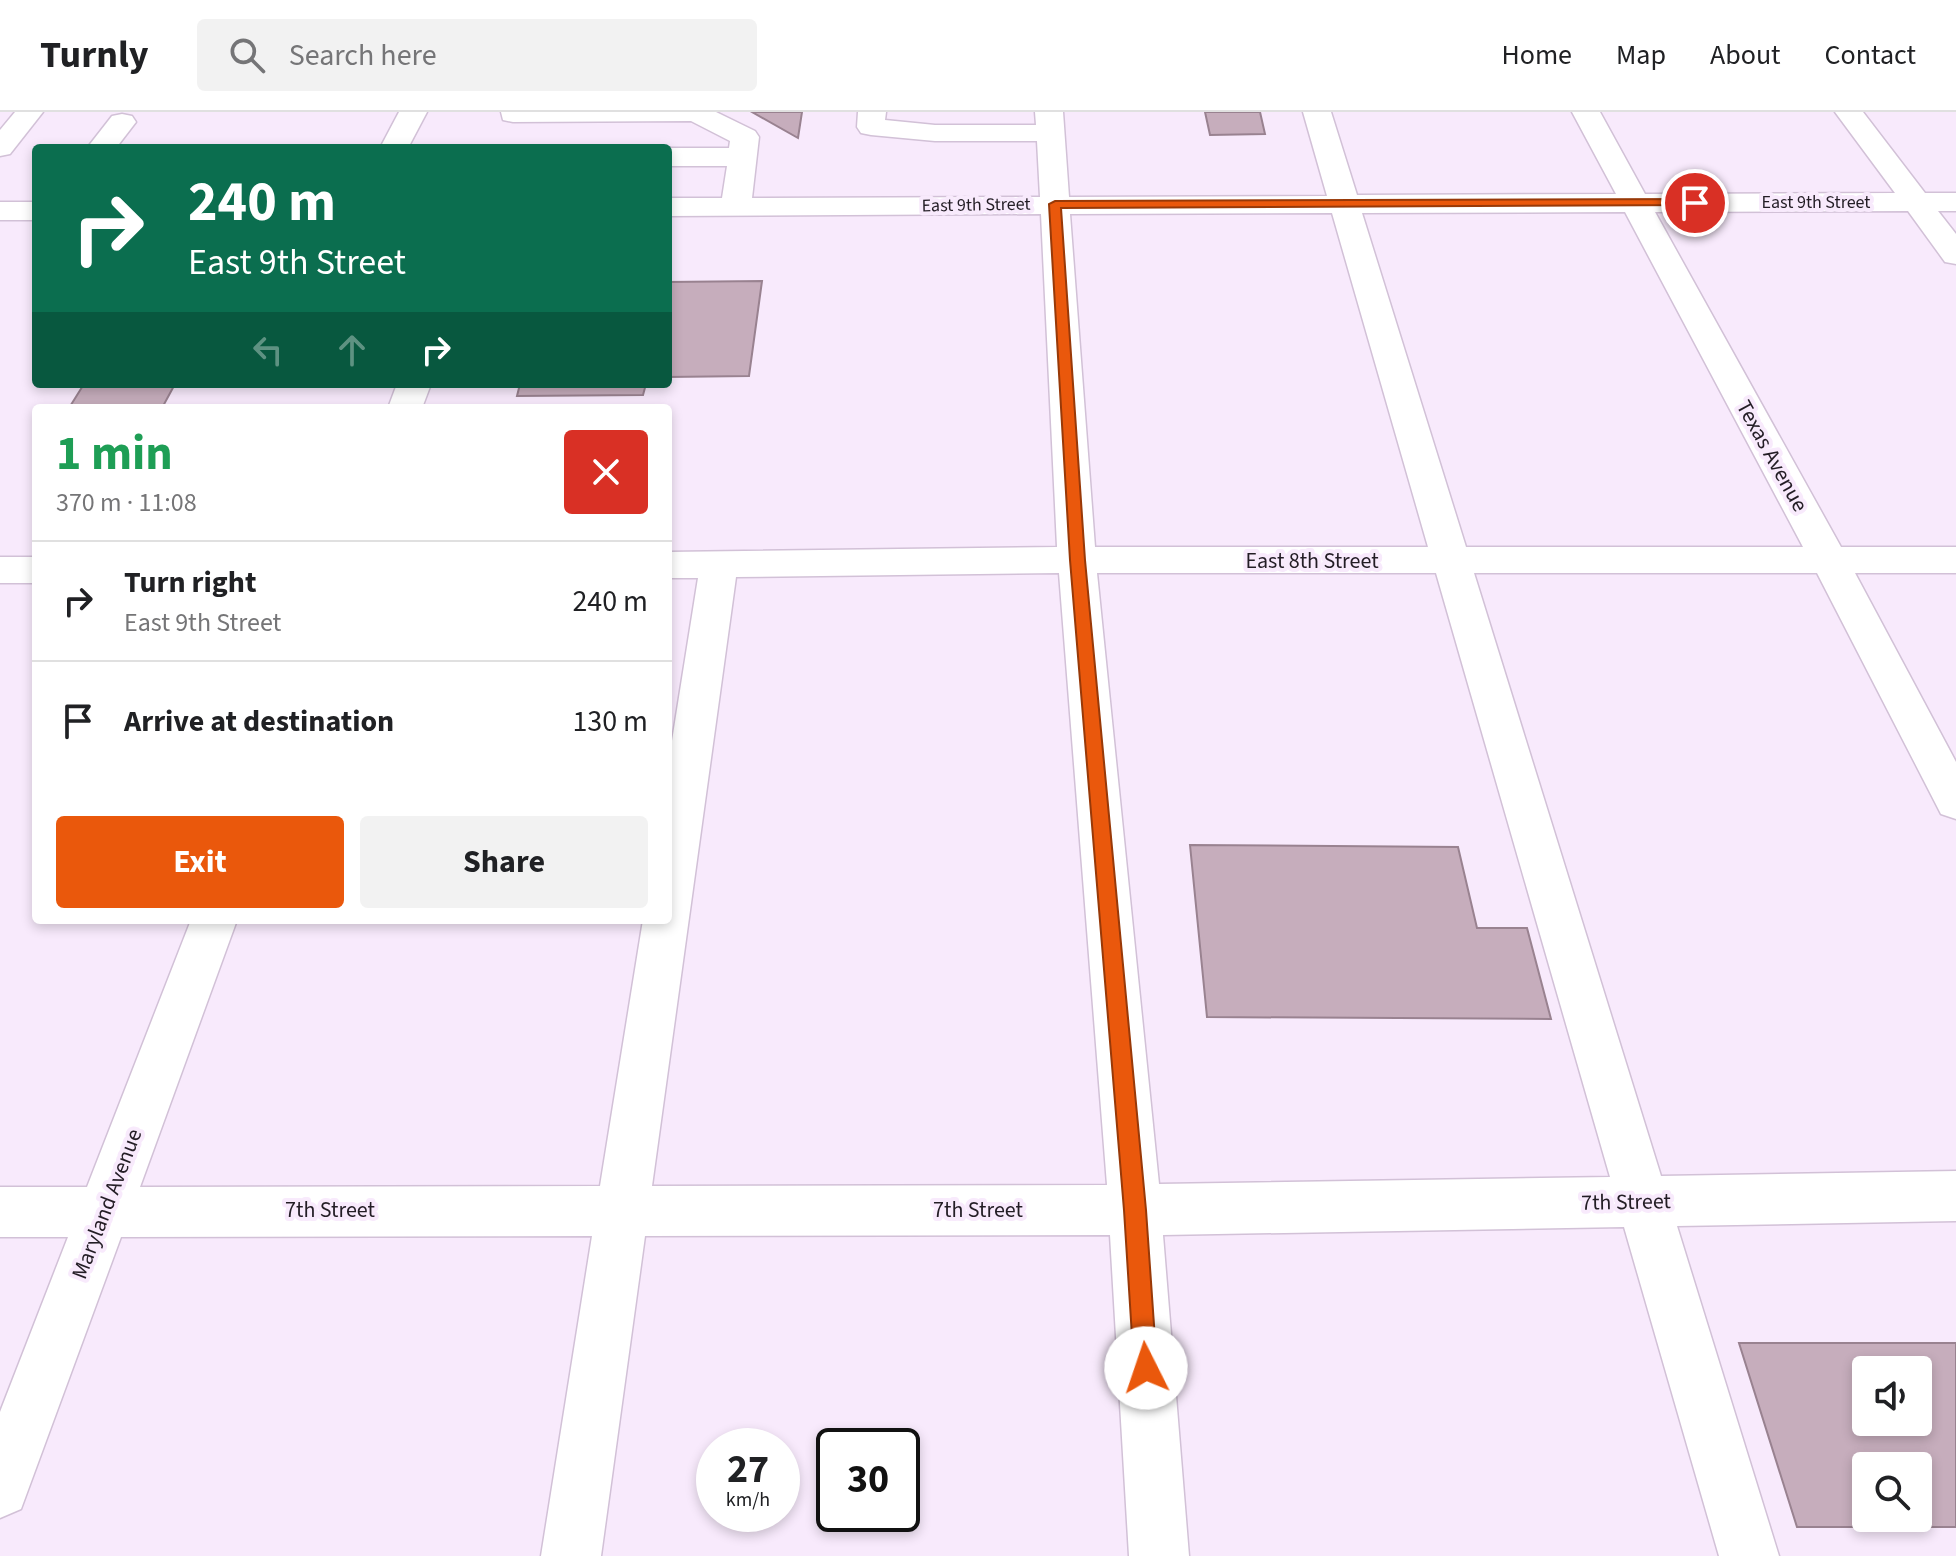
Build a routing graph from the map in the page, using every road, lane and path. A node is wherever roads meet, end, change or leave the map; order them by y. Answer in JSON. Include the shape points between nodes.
{"nodes":[{"id":1,"x":29,"y":112,"type":"edge"},
{"id":2,"x":413,"y":112,"type":"edge"},
{"id":3,"x":872,"y":112,"type":"edge"},
{"id":4,"x":1317,"y":112,"type":"edge"},
{"id":5,"x":1586,"y":112,"type":"edge"},
{"id":6,"x":1849,"y":112,"type":"edge"},
{"id":7,"x":510,"y":121,"type":"edge"},
{"id":8,"x":605,"y":121,"type":"edge"},
{"id":9,"x":122,"y":122,"type":"dead end"},
{"id":10,"x":935,"y":122,"type":"edge"},
{"id":11,"x":1050,"y":123,"type":"edge"},
{"id":12,"x":104,"y":144,"type":"edge"},
{"id":13,"x":396,"y":144,"type":"edge"},
{"id":14,"x":0,"y":148,"type":"edge"},
{"id":15,"x":672,"y":157,"type":"edge"},
{"id":16,"x":744,"y":157,"type":"junction"},
{"id":17,"x":1914,"y":202,"type":"junction"},
{"id":18,"x":1956,"y":202,"type":"edge"},
{"id":19,"x":1633,"y":203,"type":"junction"},
{"id":20,"x":1055,"y":204,"type":"junction"},
{"id":21,"x":1345,"y":204,"type":"junction"},
{"id":22,"x":672,"y":207,"type":"edge"},
{"id":23,"x":736,"y":207,"type":"junction"},
{"id":24,"x":0,"y":211,"type":"edge"},
{"id":25,"x":32,"y":211,"type":"edge"},
{"id":26,"x":1956,"y":255,"type":"edge"},
{"id":27,"x":1077,"y":560,"type":"junction"},
{"id":28,"x":1956,"y":560,"type":"edge"},
{"id":29,"x":1451,"y":561,"type":"junction"},
{"id":30,"x":1830,"y":562,"type":"junction"},
{"id":31,"x":719,"y":564,"type":"junction"},
{"id":32,"x":672,"y":565,"type":"edge"},
{"id":33,"x":0,"y":570,"type":"edge"},
{"id":34,"x":32,"y":570,"type":"edge"},
{"id":35,"x":1956,"y":802,"type":"edge"},
{"id":36,"x":672,"y":883,"type":"edge"},
{"id":37,"x":212,"y":924,"type":"edge"},
{"id":38,"x":665,"y":924,"type":"edge"},
{"id":39,"x":1956,"y":1196,"type":"edge"},
{"id":40,"x":1641,"y":1201,"type":"junction"},
{"id":41,"x":105,"y":1210,"type":"junction"},
{"id":42,"x":624,"y":1210,"type":"junction"},
{"id":43,"x":1135,"y":1210,"type":"junction"},
{"id":44,"x":0,"y":1212,"type":"edge"},
{"id":45,"x":0,"y":1488,"type":"edge"},
{"id":46,"x":571,"y":1556,"type":"edge"},
{"id":47,"x":1159,"y":1556,"type":"edge"},
{"id":48,"x":1749,"y":1556,"type":"edge"}],
"edges":[{"from":1,"to":14,"type":"street"},
{"from":2,"to":13,"type":"street"},
{"from":3,"to":10,"type":"street","via":[[871,127]]},
{"from":4,"to":21,"type":"street"},
{"from":5,"to":19,"type":"street","name":"Texas Avenue"},
{"from":6,"to":17,"type":"street"},
{"from":7,"to":8,"type":"street"},
{"from":8,"to":16,"type":"street","via":[[696,113],[745,137]]},
{"from":9,"to":12,"type":"street"},
{"from":10,"to":11,"type":"street"},
{"from":11,"to":20,"type":"street"},
{"from":15,"to":16,"type":"street"},
{"from":16,"to":23,"type":"street"},
{"from":17,"to":18,"type":"street","name":"East 9th Street"},
{"from":17,"to":19,"type":"street","name":"East 9th Street"},
{"from":17,"to":26,"type":"street"},
{"from":19,"to":21,"type":"street","name":"East 9th Street"},
{"from":19,"to":30,"type":"street","name":"Texas Avenue"},
{"from":20,"to":21,"type":"street","name":"East 9th Street"},
{"from":20,"to":23,"type":"street","name":"East 9th Street"},
{"from":20,"to":27,"type":"street"},
{"from":21,"to":29,"type":"street"},
{"from":22,"to":23,"type":"street","name":"East 9th Street"},
{"from":24,"to":25,"type":"street"},
{"from":27,"to":29,"type":"street","name":"East 8th Street"},
{"from":27,"to":31,"type":"street","name":"East 8th Street"},
{"from":27,"to":43,"type":"street"},
{"from":28,"to":30,"type":"street","name":"East 8th Street"},
{"from":29,"to":30,"type":"street","name":"East 8th Street"},
{"from":29,"to":40,"type":"street"},
{"from":30,"to":35,"type":"street","name":"Texas Avenue"},
{"from":31,"to":32,"type":"street","name":"East 8th Street"},
{"from":31,"to":36,"type":"street"},
{"from":33,"to":34,"type":"street"},
{"from":37,"to":41,"type":"street","name":"Maryland Avenue"},
{"from":38,"to":42,"type":"street"},
{"from":39,"to":40,"type":"street","name":"7th Street"},
{"from":40,"to":43,"type":"street","name":"7th Street"},
{"from":40,"to":48,"type":"street"},
{"from":41,"to":42,"type":"street","name":"7th Street"},
{"from":41,"to":44,"type":"street","name":"7th Street"},
{"from":41,"to":45,"type":"street","name":"Maryland Avenue"},
{"from":42,"to":43,"type":"street","name":"7th Street"},
{"from":42,"to":46,"type":"street"},
{"from":43,"to":47,"type":"street"}]}
